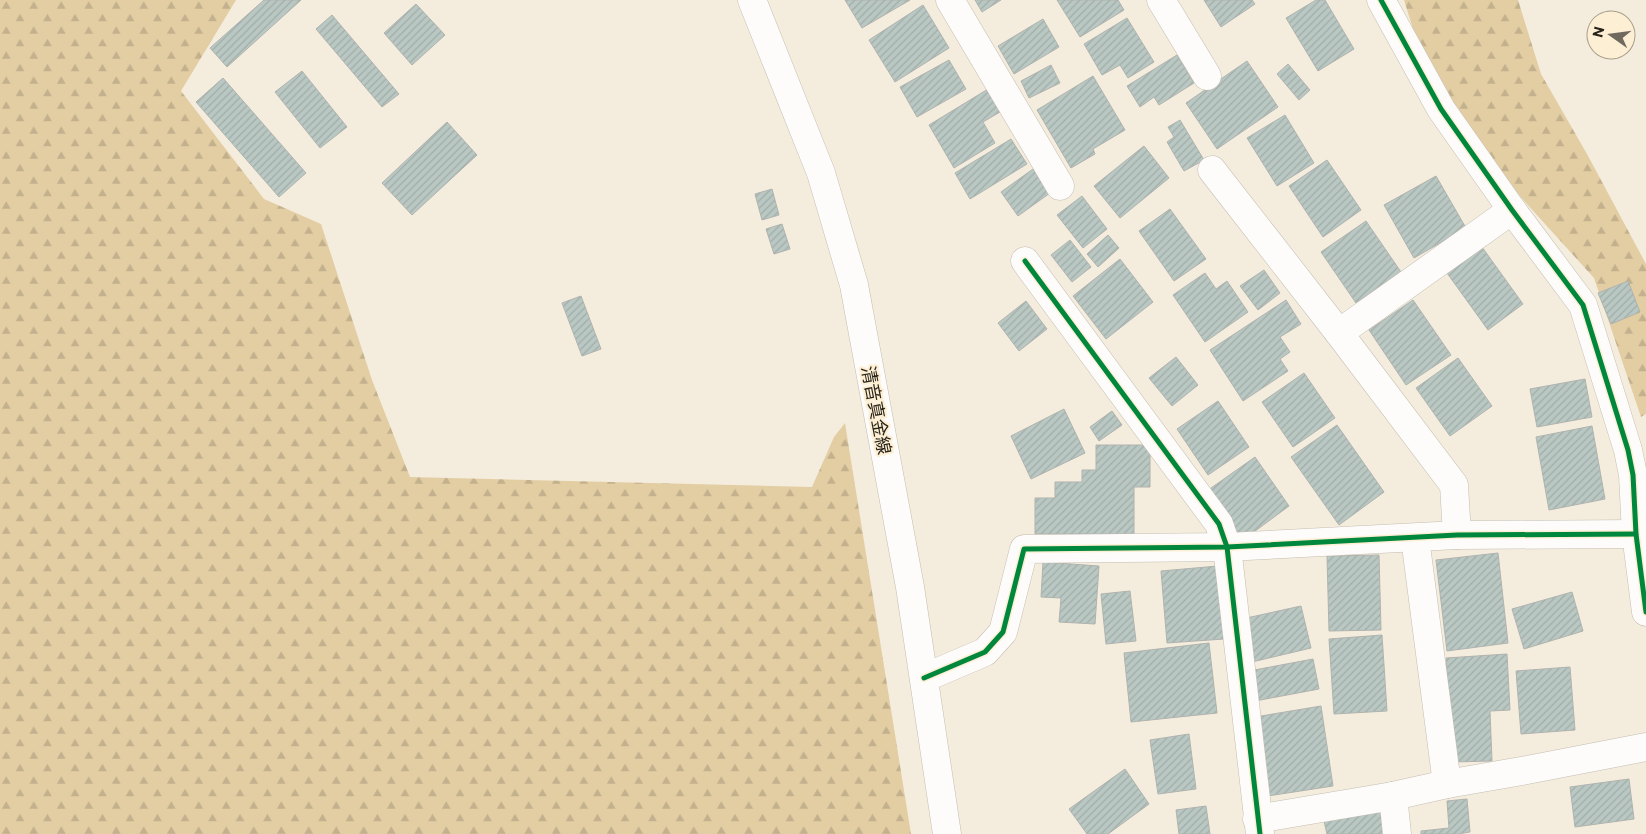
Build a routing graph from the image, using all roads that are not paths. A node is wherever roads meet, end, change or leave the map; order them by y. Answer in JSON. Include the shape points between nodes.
{"nodes":[{"id":1,"x":753,"y":0,"type":"edge"},
{"id":2,"x":950,"y":0,"type":"edge"},
{"id":3,"x":1161,"y":0,"type":"edge"},
{"id":4,"x":1381,"y":0,"type":"edge"},
{"id":5,"x":1207,"y":76,"type":"dead end"},
{"id":6,"x":1212,"y":170,"type":"dead end"},
{"id":7,"x":1060,"y":186,"type":"dead end"},
{"id":8,"x":1512,"y":210,"type":"junction"},
{"id":9,"x":1026,"y":261,"type":"dead end"},
{"id":10,"x":1339,"y":333,"type":"junction"},
{"id":11,"x":1637,"y":445,"type":"edge"},
{"id":12,"x":1636,"y":534,"type":"junction"},
{"id":13,"x":1457,"y":535,"type":"junction"},
{"id":14,"x":1415,"y":538,"type":"junction"},
{"id":15,"x":1227,"y":547,"type":"junction"},
{"id":16,"x":1646,"y":612,"type":"edge"},
{"id":17,"x":924,"y":678,"type":"junction"},
{"id":18,"x":1646,"y":747,"type":"edge"},
{"id":19,"x":1447,"y":784,"type":"junction"},
{"id":20,"x":1393,"y":796,"type":"junction"},
{"id":21,"x":1258,"y":826,"type":"edge"},
{"id":22,"x":947,"y":834,"type":"edge"},
{"id":23,"x":1397,"y":834,"type":"edge"}],
"edges":[{"from":1,"to":17,"type":"street","name":"清音真金線","via":[[821,173],[854,285]]},
{"from":2,"to":7,"type":"street"},
{"from":3,"to":5,"type":"street"},
{"from":4,"to":8,"type":"street","via":[[1441,109]]},
{"from":6,"to":10,"type":"street"},
{"from":8,"to":10,"type":"street"},
{"from":8,"to":11,"type":"street","via":[[1583,305]]},
{"from":9,"to":15,"type":"street","via":[[1219,524]]},
{"from":10,"to":13,"type":"street","via":[[1454,485]]},
{"from":11,"to":12,"type":"street","via":[[1633,474]]},
{"from":12,"to":13,"type":"street"},
{"from":12,"to":16,"type":"street"},
{"from":13,"to":14,"type":"street"},
{"from":14,"to":15,"type":"street"},
{"from":14,"to":19,"type":"street"},
{"from":15,"to":17,"type":"street","via":[[1024,549],[1002,632],[985,652]]},
{"from":15,"to":21,"type":"street"},
{"from":17,"to":22,"type":"street","name":"清音真金線"},
{"from":18,"to":19,"type":"street"},
{"from":19,"to":20,"type":"street"},
{"from":20,"to":21,"type":"street"},
{"from":20,"to":23,"type":"street"}]}
